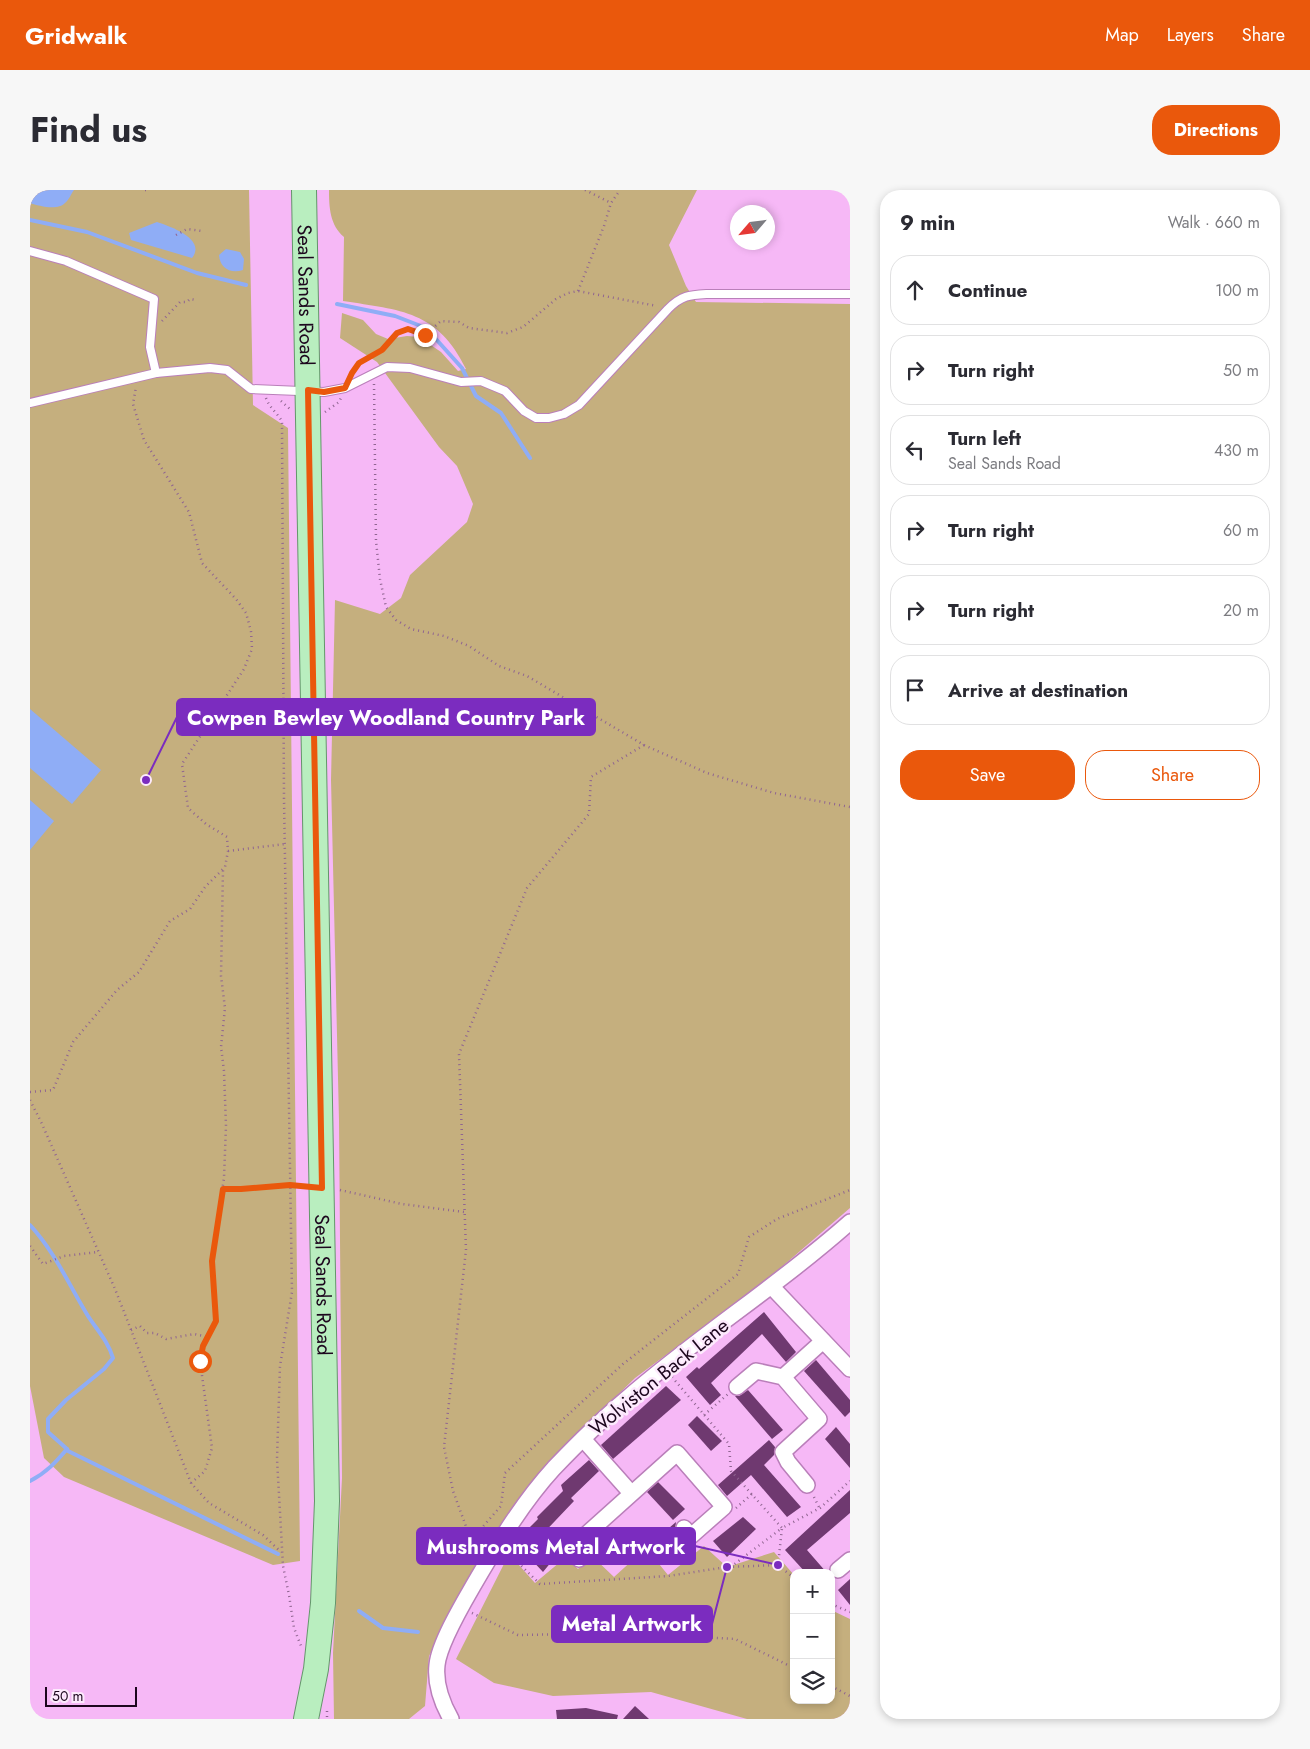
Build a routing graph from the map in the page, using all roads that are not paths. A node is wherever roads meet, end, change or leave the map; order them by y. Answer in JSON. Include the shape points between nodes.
{"nodes":[{"id":1,"x":304,"y":190,"type":"edge"},
{"id":2,"x":30,"y":251,"type":"edge"},
{"id":3,"x":850,"y":294,"type":"edge"},
{"id":4,"x":156,"y":374,"type":"junction"},
{"id":5,"x":308,"y":390,"type":"junction"},
{"id":6,"x":30,"y":403,"type":"edge"},
{"id":7,"x":850,"y":1222,"type":"edge"},
{"id":8,"x":772,"y":1287,"type":"junction"},
{"id":9,"x":823,"y":1341,"type":"junction"},
{"id":10,"x":850,"y":1369,"type":"edge"},
{"id":11,"x":783,"y":1377,"type":"junction"},
{"id":12,"x":737,"y":1387,"type":"road end"},
{"id":13,"x":583,"y":1439,"type":"junction"},
{"id":14,"x":807,"y":1485,"type":"dead end"},
{"id":15,"x":631,"y":1493,"type":"junction"},
{"id":16,"x":684,"y":1528,"type":"dead end"},
{"id":17,"x":570,"y":1549,"type":"dead end"},
{"id":18,"x":850,"y":1560,"type":"edge"},
{"id":19,"x":838,"y":1570,"type":"dead end"},
{"id":20,"x":306,"y":1719,"type":"edge"},
{"id":21,"x":451,"y":1719,"type":"edge"}],
"edges":[{"from":1,"to":5,"type":"main road","name":"Seal Sands Road"},
{"from":2,"to":4,"type":"lane","via":[[66,261],[154,299],[150,347]]},
{"from":3,"to":5,"type":"lane","via":[[686,296],[668,309],[579,405],[549,418],[536,418],[524,411],[505,391],[482,381],[461,382],[410,368],[388,368],[345,388],[324,392]]},
{"from":4,"to":5,"type":"lane","via":[[210,368],[227,370],[251,389]]},
{"from":4,"to":6,"type":"lane"},
{"from":5,"to":20,"type":"main road","name":"Seal Sands Road","via":[[327,1501],[323,1603],[316,1669]]},
{"from":7,"to":8,"type":"street","name":"Wolviston Back Lane"},
{"from":8,"to":9,"type":"street"},
{"from":8,"to":13,"type":"street","name":"Wolviston Back Lane","via":[[624,1400]]},
{"from":9,"to":10,"type":"street"},
{"from":9,"to":11,"type":"street"},
{"from":11,"to":12,"type":"street","via":[[756,1371]]},
{"from":11,"to":14,"type":"street","via":[[819,1418],[783,1452]]},
{"from":13,"to":15,"type":"street"},
{"from":13,"to":21,"type":"street","name":"Wolviston Back Lane","via":[[532,1494],[498,1543],[442,1648],[436,1665],[442,1699]]},
{"from":15,"to":16,"type":"street","via":[[677,1453],[724,1507],[691,1536]]},
{"from":15,"to":17,"type":"street"},
{"from":18,"to":19,"type":"street"}]}
